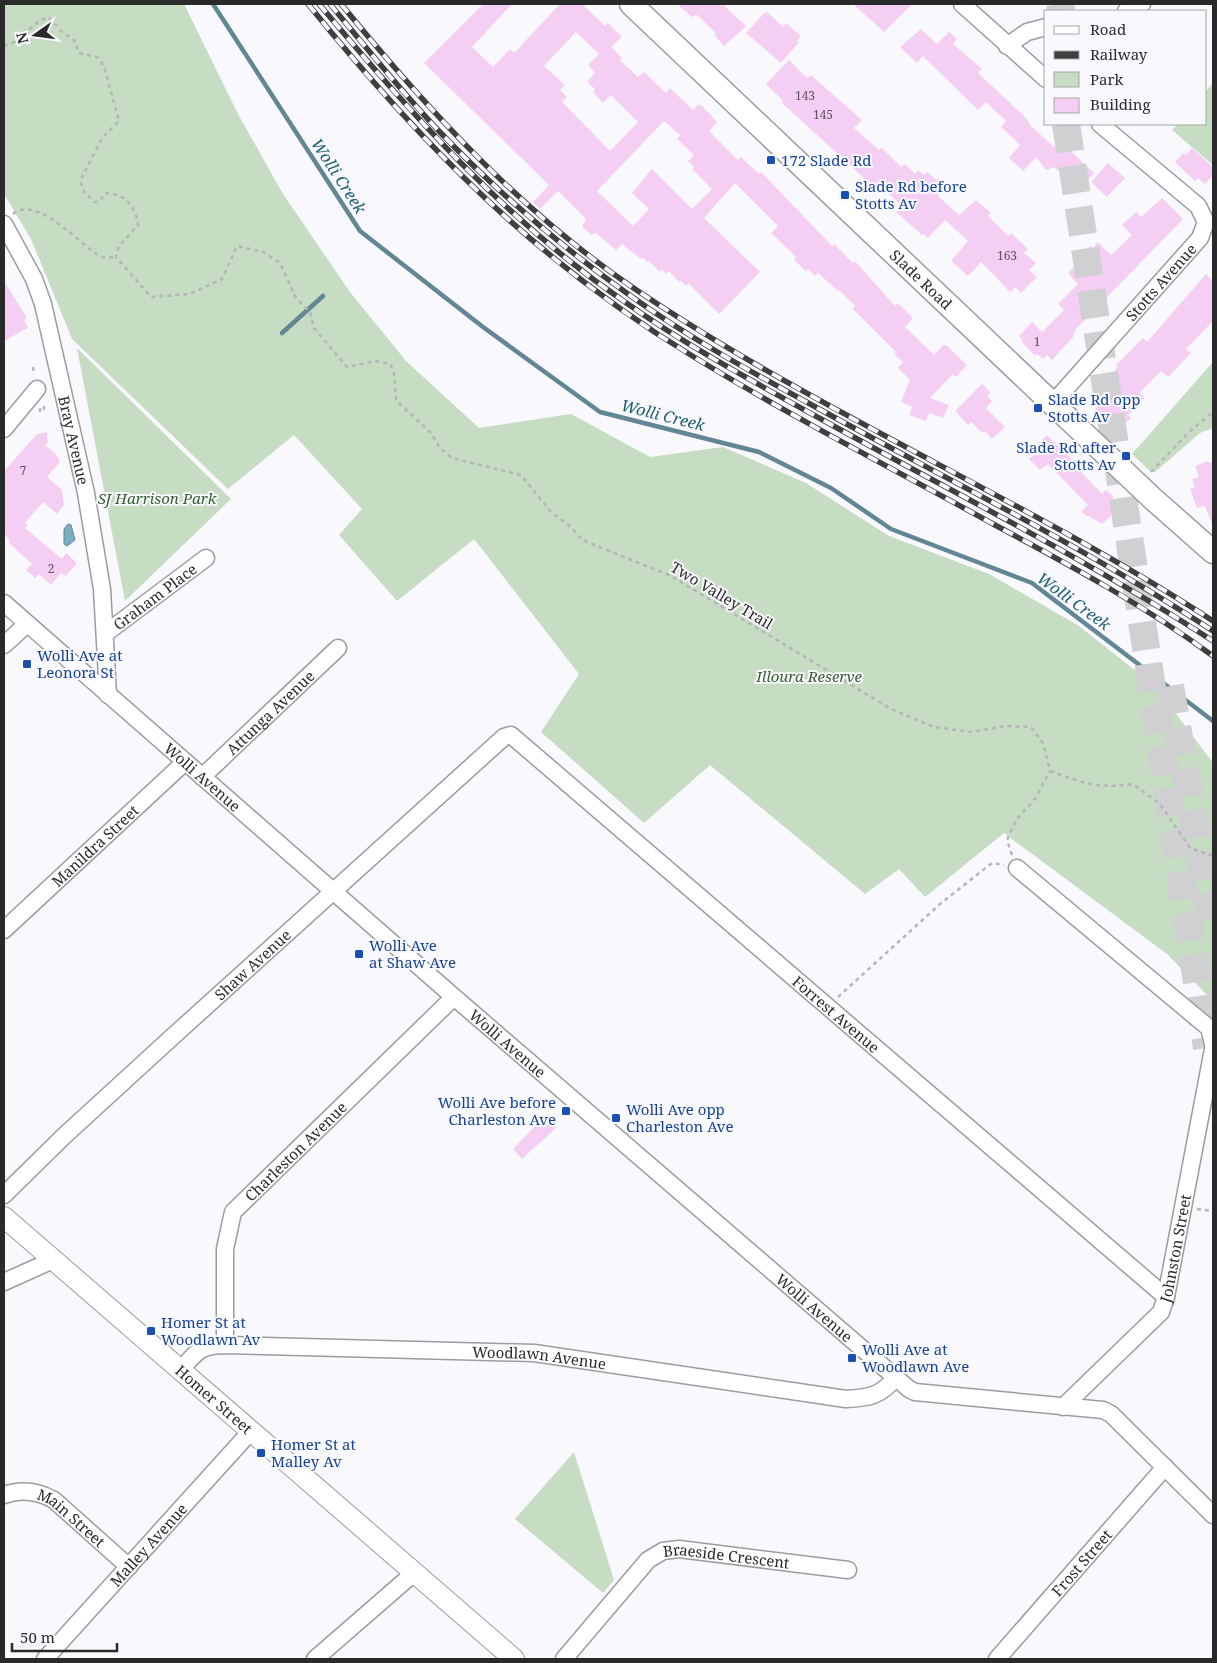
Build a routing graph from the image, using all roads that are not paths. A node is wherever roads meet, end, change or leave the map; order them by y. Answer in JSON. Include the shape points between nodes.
{"nodes":[{"id":1,"x":632,"y":4,"type":"edge"},
{"id":2,"x":962,"y":4,"type":"edge"},
{"id":3,"x":1142,"y":4,"type":"edge"},
{"id":4,"x":1128,"y":10,"type":"edge"},
{"id":5,"x":1044,"y":28,"type":"edge"},
{"id":6,"x":1007,"y":46,"type":"junction"},
{"id":7,"x":1044,"y":76,"type":"edge"},
{"id":8,"x":1101,"y":125,"type":"edge"},
{"id":9,"x":6,"y":221,"type":"edge"},
{"id":10,"x":36,"y":382,"type":"road end"},
{"id":11,"x":1053,"y":403,"type":"junction"},
{"id":12,"x":4,"y":429,"type":"edge"},
{"id":13,"x":1210,"y":545,"type":"edge"},
{"id":14,"x":206,"y":558,"type":"dead end"},
{"id":15,"x":4,"y":603,"type":"edge"},
{"id":16,"x":27,"y":624,"type":"junction"},
{"id":17,"x":106,"y":634,"type":"junction"},
{"id":18,"x":4,"y":645,"type":"edge"},
{"id":19,"x":338,"y":648,"type":"dead end"},
{"id":20,"x":108,"y":695,"type":"junction"},
{"id":21,"x":504,"y":737,"type":"joint"},
{"id":22,"x":185,"y":762,"type":"junction"},
{"id":23,"x":202,"y":777,"type":"junction"},
{"id":24,"x":1017,"y":868,"type":"road end"},
{"id":25,"x":333,"y":891,"type":"junction"},
{"id":26,"x":4,"y":930,"type":"edge"},
{"id":27,"x":454,"y":997,"type":"junction"},
{"id":28,"x":1213,"y":1044,"type":"edge"},
{"id":29,"x":1213,"y":1049,"type":"tunnel mouth"},
{"id":30,"x":4,"y":1196,"type":"edge"},
{"id":31,"x":4,"y":1217,"type":"edge"},
{"id":32,"x":53,"y":1260,"type":"junction"},
{"id":33,"x":4,"y":1282,"type":"edge"},
{"id":34,"x":1166,"y":1297,"type":"junction"},
{"id":35,"x":225,"y":1345,"type":"junction"},
{"id":36,"x":181,"y":1370,"type":"junction"},
{"id":37,"x":895,"y":1378,"type":"junction"},
{"id":38,"x":1064,"y":1407,"type":"junction"},
{"id":39,"x":251,"y":1431,"type":"junction"},
{"id":40,"x":1165,"y":1467,"type":"junction"},
{"id":41,"x":4,"y":1495,"type":"edge"},
{"id":42,"x":1213,"y":1515,"type":"edge"},
{"id":43,"x":129,"y":1567,"type":"junction"},
{"id":44,"x":848,"y":1570,"type":"dead end"},
{"id":45,"x":414,"y":1572,"type":"junction"},
{"id":46,"x":46,"y":1659,"type":"edge"},
{"id":47,"x":315,"y":1659,"type":"edge"},
{"id":48,"x":514,"y":1659,"type":"edge"},
{"id":49,"x":564,"y":1659,"type":"edge"},
{"id":50,"x":997,"y":1659,"type":"edge"}],
"edges":[{"from":1,"to":11,"type":"main road","name":"Slade Road"},
{"from":2,"to":6,"type":"street"},
{"from":3,"to":4,"type":"street"},
{"from":5,"to":6,"type":"street","via":[[1027,32]]},
{"from":6,"to":7,"type":"street"},
{"from":8,"to":11,"type":"street","name":"Stotts Avenue","via":[[1198,206],[1206,222],[1200,238]]},
{"from":9,"to":17,"type":"street","name":"Bray Avenue","via":[[34,280],[50,329],[86,493]]},
{"from":10,"to":12,"type":"street"},
{"from":11,"to":13,"type":"main road","name":"Slade Road"},
{"from":14,"to":17,"type":"street","name":"Graham Place"},
{"from":15,"to":16,"type":"street","name":"Wolli Avenue"},
{"from":16,"to":18,"type":"street"},
{"from":16,"to":20,"type":"street","name":"Wolli Avenue"},
{"from":17,"to":20,"type":"street","name":"Bray Avenue"},
{"from":19,"to":23,"type":"street","name":"Attunga Avenue"},
{"from":20,"to":22,"type":"street","name":"Wolli Avenue"},
{"from":21,"to":25,"type":"street","name":"Shaw Avenue"},
{"from":21,"to":34,"type":"street","name":"Forrest Avenue","via":[[511,735]]},
{"from":22,"to":23,"type":"street","name":"Wolli Avenue"},
{"from":22,"to":26,"type":"street","name":"Manildra Street"},
{"from":23,"to":25,"type":"street","name":"Wolli Avenue"},
{"from":24,"to":28,"type":"street","via":[[1209,1028]]},
{"from":25,"to":27,"type":"street","name":"Wolli Avenue"},
{"from":25,"to":30,"type":"street","name":"Shaw Avenue","via":[[64,1136]]},
{"from":27,"to":35,"type":"street","name":"Charleston Avenue","via":[[234,1212],[225,1249]]},
{"from":27,"to":37,"type":"street","name":"Wolli Avenue"},
{"from":29,"to":34,"type":"street","name":"Johnston Street"},
{"from":31,"to":32,"type":"street","name":"Homer Street"},
{"from":32,"to":33,"type":"street"},
{"from":32,"to":36,"type":"street","name":"Homer Street"},
{"from":34,"to":38,"type":"street","name":"Johnston Street","via":[[1161,1312]]},
{"from":35,"to":36,"type":"street","name":"Woodlawn Avenue","via":[[204,1347]]},
{"from":35,"to":37,"type":"street","name":"Woodlawn Avenue","via":[[534,1353],[846,1400],[880,1394]]},
{"from":36,"to":39,"type":"street","name":"Homer Street"},
{"from":37,"to":38,"type":"street","name":"Wolli Avenue","via":[[915,1392]]},
{"from":38,"to":40,"type":"street","name":"Wolli Avenue","via":[[1095,1409],[1111,1414]]},
{"from":39,"to":43,"type":"street","name":"Malley Avenue"},
{"from":39,"to":45,"type":"street","name":"Homer Street"},
{"from":40,"to":42,"type":"street","name":"Wolli Avenue"},
{"from":40,"to":50,"type":"street","name":"Frost Street"},
{"from":41,"to":43,"type":"street","name":"Main Street","via":[[26,1491],[46,1495]]},
{"from":43,"to":46,"type":"street","name":"Malley Avenue"},
{"from":44,"to":49,"type":"street","name":"Braeside Crescent","via":[[679,1549],[664,1551],[648,1560]]},
{"from":45,"to":47,"type":"street"},
{"from":45,"to":48,"type":"street","name":"Homer Street"}]}
